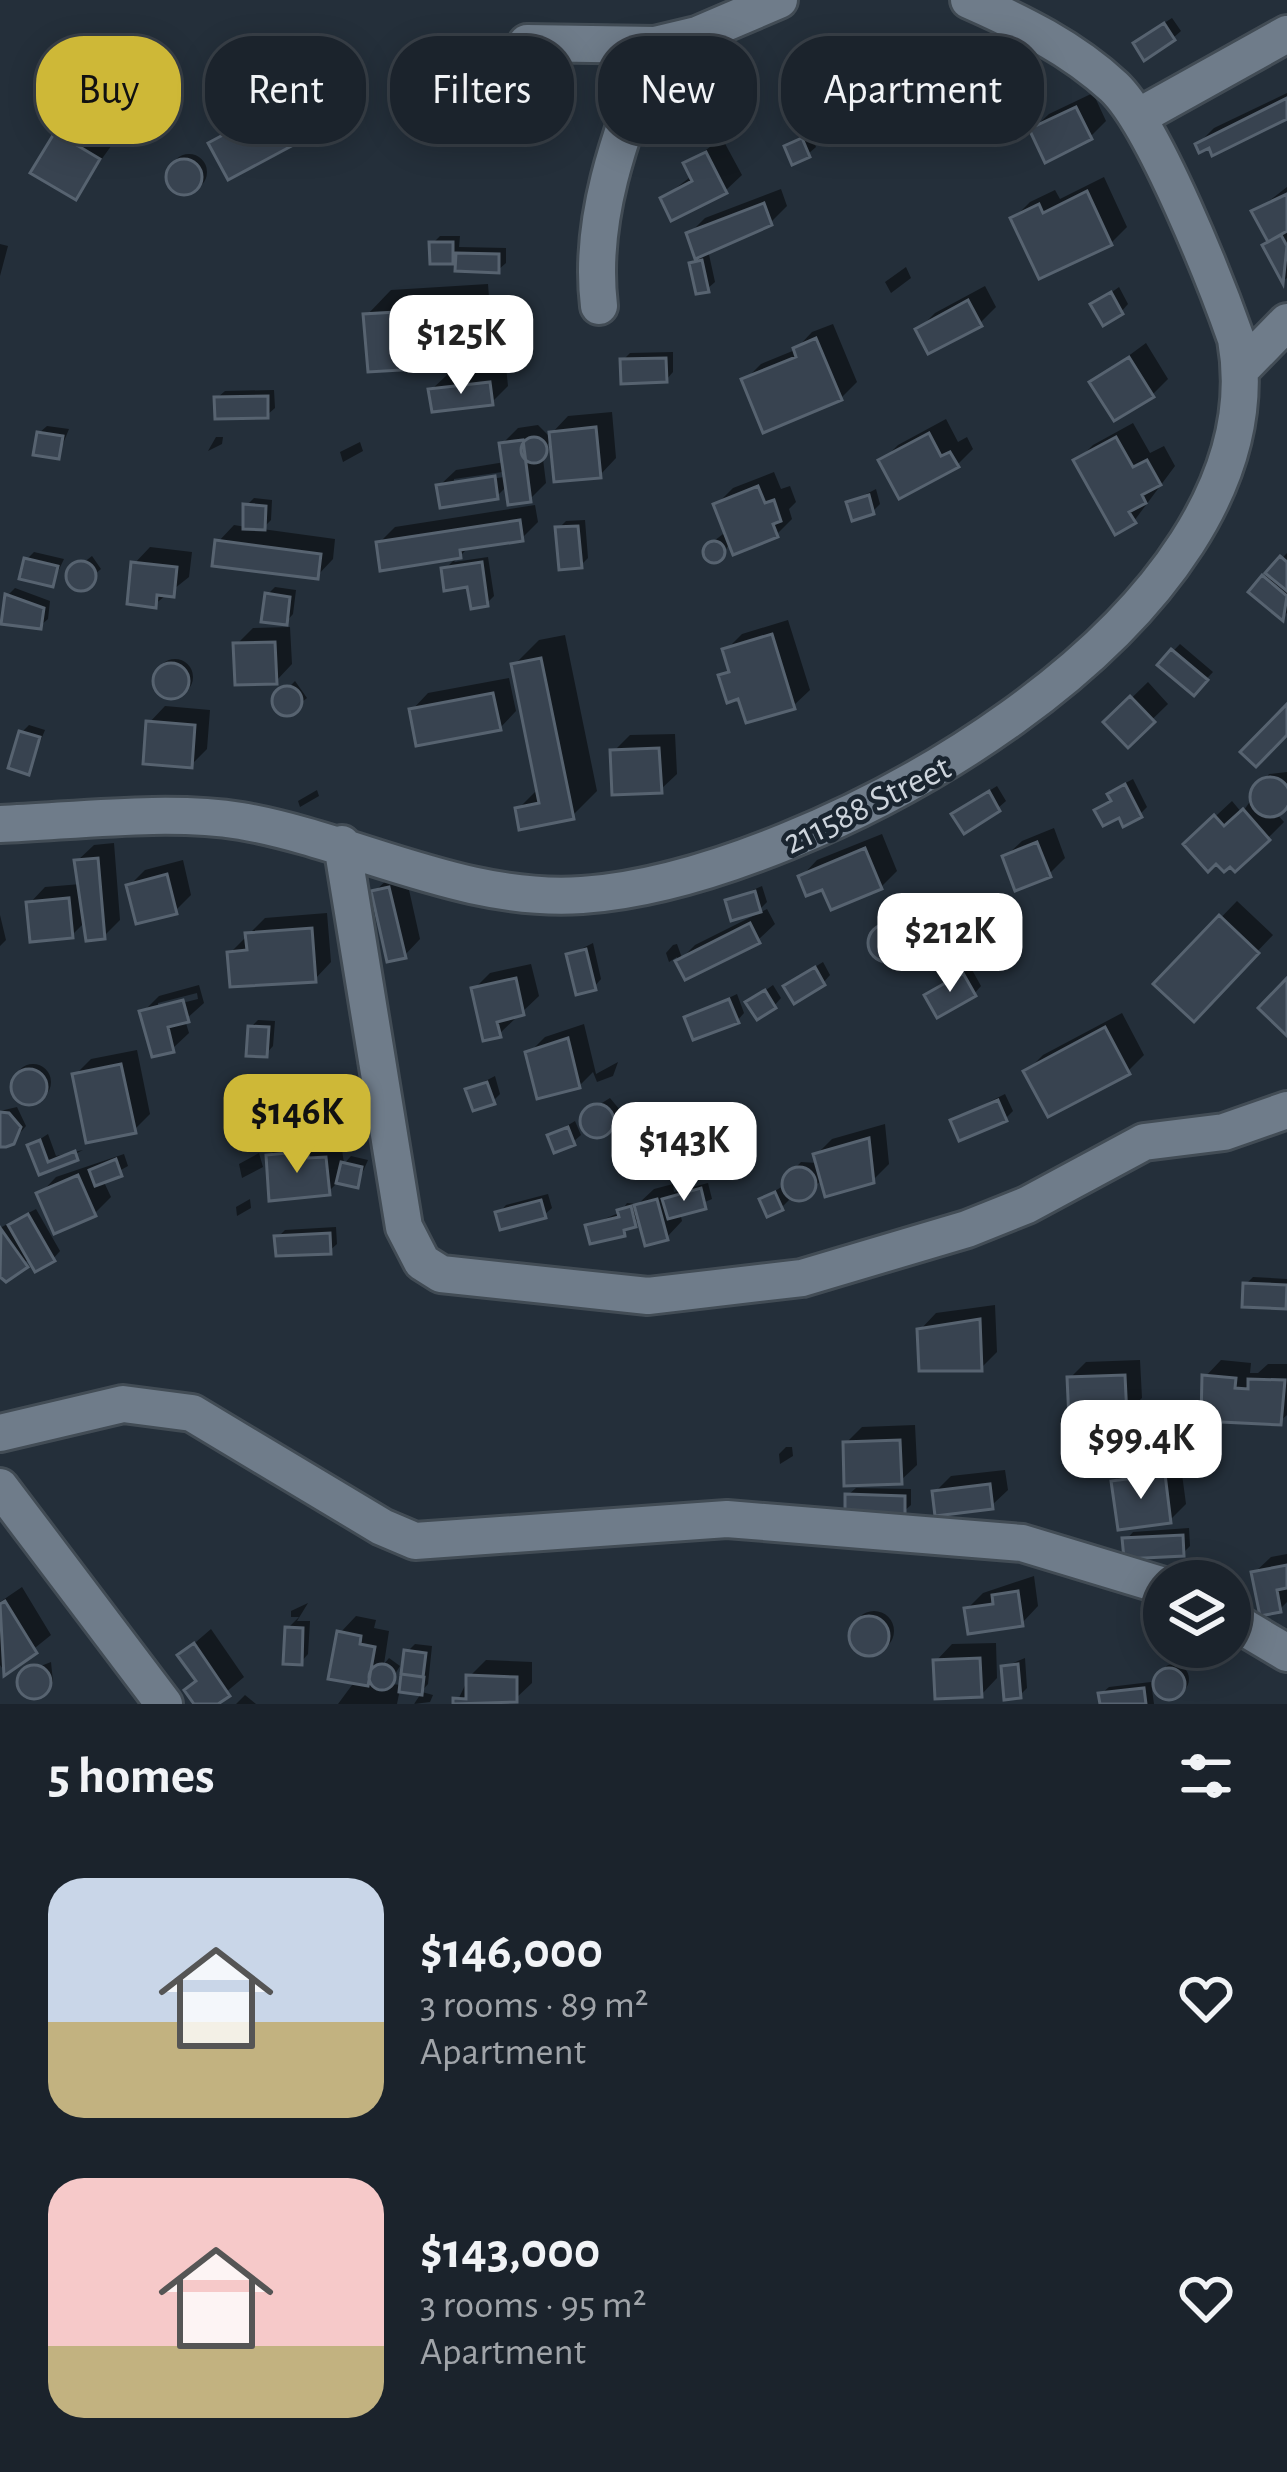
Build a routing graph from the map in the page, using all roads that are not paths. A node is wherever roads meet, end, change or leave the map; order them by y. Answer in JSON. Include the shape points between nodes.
{"nodes":[{"id":1,"x":779,"y":0,"type":"edge"},
{"id":2,"x":969,"y":0,"type":"edge"},
{"id":3,"x":1287,"y":34,"type":"edge"},
{"id":4,"x":689,"y":36,"type":"edge"},
{"id":5,"x":1138,"y":117,"type":"junction"},
{"id":6,"x":620,"y":144,"type":"edge"},
{"id":7,"x":599,"y":306,"type":"dead end"},
{"id":8,"x":1287,"y":322,"type":"edge"},
{"id":9,"x":1245,"y":365,"type":"junction"},
{"id":10,"x":0,"y":824,"type":"edge"},
{"id":11,"x":342,"y":844,"type":"junction"},
{"id":12,"x":1287,"y":1111,"type":"edge"},
{"id":13,"x":0,"y":1433,"type":"edge"},
{"id":14,"x":0,"y":1487,"type":"edge"},
{"id":15,"x":1143,"y":1580,"type":"edge"},
{"id":16,"x":1251,"y":1632,"type":"edge"},
{"id":17,"x":1287,"y":1653,"type":"edge"},
{"id":18,"x":164,"y":1704,"type":"edge"}],
"edges":[{"from":1,"to":4,"type":"street"},
{"from":2,"to":5,"type":"street","name":"211588 Street","via":[[1075,56]]},
{"from":3,"to":5,"type":"street"},
{"from":5,"to":9,"type":"street","name":"211588 Street"},
{"from":6,"to":7,"type":"street","via":[[598,227]]},
{"from":8,"to":9,"type":"street"},
{"from":9,"to":11,"type":"street","name":"211588 Street","via":[[1251,430],[1238,488],[1198,560],[1105,656],[1007,734],[893,799],[722,867],[586,895],[482,889]]},
{"from":10,"to":11,"type":"street","name":"211588 Street","via":[[236,820]]},
{"from":11,"to":12,"type":"street","via":[[404,1227],[422,1262],[441,1274],[648,1296],[802,1278],[967,1229],[1144,1142],[1224,1132]]},
{"from":13,"to":15,"type":"street","via":[[123,1404],[192,1413],[382,1527],[437,1544],[727,1519],[1022,1543]]},
{"from":14,"to":18,"type":"street"},
{"from":16,"to":17,"type":"street"}]}
